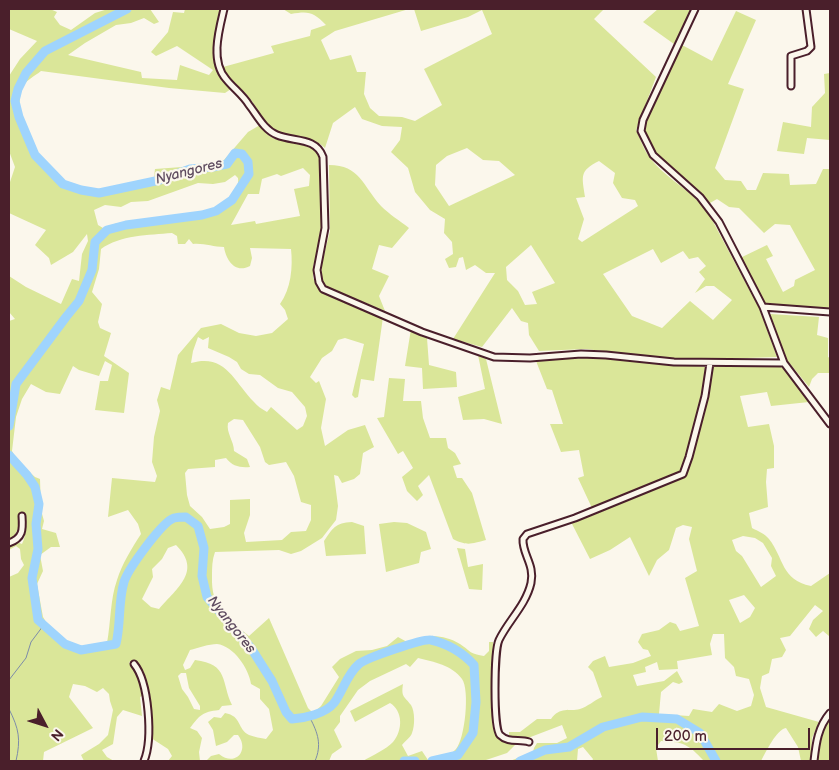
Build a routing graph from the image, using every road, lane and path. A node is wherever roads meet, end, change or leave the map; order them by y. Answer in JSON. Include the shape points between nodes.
{"nodes":[{"id":1,"x":224,"y":9,"type":"edge"},
{"id":2,"x":696,"y":9,"type":"edge"},
{"id":3,"x":806,"y":9,"type":"edge"},
{"id":4,"x":791,"y":86,"type":"dead end"},
{"id":5,"x":763,"y":307,"type":"junction"},
{"id":6,"x":830,"y":312,"type":"edge"},
{"id":7,"x":710,"y":363,"type":"junction"},
{"id":8,"x":784,"y":363,"type":"junction"},
{"id":9,"x":830,"y":424,"type":"edge"},
{"id":10,"x":22,"y":516,"type":"dead end"},
{"id":11,"x":9,"y":543,"type":"edge"},
{"id":12,"x":134,"y":664,"type":"dead end"},
{"id":13,"x":830,"y":713,"type":"edge"},
{"id":14,"x":529,"y":742,"type":"dead end"},
{"id":15,"x":144,"y":761,"type":"edge"},
{"id":16,"x":814,"y":761,"type":"edge"}],
"edges":[{"from":1,"to":7,"type":"street","via":[[218,41],[222,74],[270,131],[315,145],[321,150],[325,228],[317,270],[323,289],[422,332],[494,356],[530,358],[589,354]]},
{"from":2,"to":5,"type":"street","via":[[643,120],[641,131],[652,155],[710,209]]},
{"from":3,"to":4,"type":"street","via":[[811,47],[790,56]]},
{"from":5,"to":6,"type":"street"},
{"from":5,"to":8,"type":"street"},
{"from":7,"to":8,"type":"street"},
{"from":7,"to":14,"type":"street","via":[[705,396],[683,474],[527,534],[522,539],[531,564],[531,582],[524,601],[496,648],[496,715],[498,732],[504,738]]},
{"from":8,"to":9,"type":"street"},
{"from":10,"to":11,"type":"street","via":[[21,535]]},
{"from":12,"to":15,"type":"street","via":[[140,671],[148,719],[148,749]]},
{"from":13,"to":16,"type":"street","via":[[819,730]]}]}
